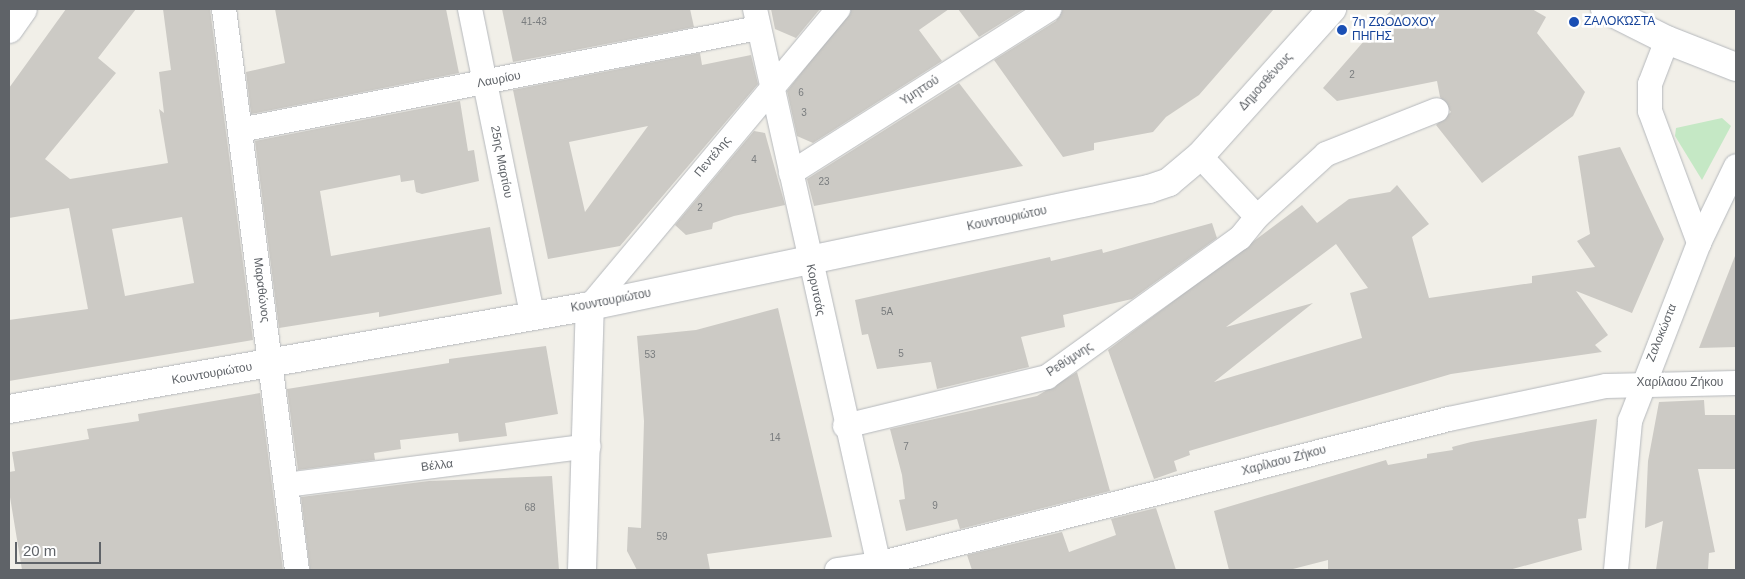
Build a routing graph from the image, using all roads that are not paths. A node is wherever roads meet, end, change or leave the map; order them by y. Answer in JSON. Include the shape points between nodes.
{"nodes":[{"id":1,"x":23,"y":9,"type":"edge"},
{"id":2,"x":224,"y":9,"type":"edge"},
{"id":3,"x":470,"y":9,"type":"edge"},
{"id":4,"x":838,"y":9,"type":"edge"},
{"id":5,"x":1049,"y":9,"type":"edge"},
{"id":6,"x":1332,"y":9,"type":"edge"},
{"id":7,"x":1605,"y":9,"type":"edge"},
{"id":8,"x":757,"y":19,"type":"edge"},
{"id":9,"x":9,"y":29,"type":"edge"},
{"id":10,"x":1667,"y":40,"type":"junction"},
{"id":11,"x":1736,"y":67,"type":"edge"},
{"id":12,"x":485,"y":83,"type":"junction"},
{"id":13,"x":772,"y":85,"type":"junction"},
{"id":14,"x":1437,"y":110,"type":"dead end"},
{"id":15,"x":240,"y":130,"type":"junction"},
{"id":16,"x":1200,"y":156,"type":"junction"},
{"id":17,"x":1736,"y":166,"type":"edge"},
{"id":18,"x":792,"y":173,"type":"junction"},
{"id":19,"x":1257,"y":217,"type":"junction"},
{"id":20,"x":1699,"y":243,"type":"junction"},
{"id":21,"x":809,"y":260,"type":"junction"},
{"id":22,"x":590,"y":306,"type":"junction"},
{"id":23,"x":532,"y":315,"type":"junction"},
{"id":24,"x":270,"y":364,"type":"junction"},
{"id":25,"x":1642,"y":382,"type":"junction"},
{"id":26,"x":1736,"y":383,"type":"edge"},
{"id":27,"x":9,"y":409,"type":"edge"},
{"id":28,"x":846,"y":426,"type":"junction"},
{"id":29,"x":589,"y":446,"type":"junction"},
{"id":30,"x":286,"y":485,"type":"junction"},
{"id":31,"x":879,"y":567,"type":"edge"},
{"id":32,"x":297,"y":570,"type":"edge"},
{"id":33,"x":582,"y":570,"type":"edge"},
{"id":34,"x":836,"y":570,"type":"edge"},
{"id":35,"x":1616,"y":570,"type":"edge"}],
"edges":[{"from":1,"to":9,"type":"street"},
{"from":2,"to":15,"type":"street","name":"Μαραθώνος"},
{"from":3,"to":12,"type":"street","name":"25ης Μαρτίου"},
{"from":4,"to":13,"type":"street","name":"Πεντέλης"},
{"from":5,"to":18,"type":"street","name":"Υμηττού"},
{"from":6,"to":16,"type":"street","name":"Δημοσθένους"},
{"from":7,"to":10,"type":"street"},
{"from":8,"to":12,"type":"street","name":"Λαυρίου"},
{"from":8,"to":13,"type":"street","name":"Κορυτσάς"},
{"from":10,"to":11,"type":"street"},
{"from":10,"to":20,"type":"street","via":[[1650,84],[1650,111]]},
{"from":12,"to":15,"type":"street","name":"Λαυρίου"},
{"from":12,"to":23,"type":"street","name":"25ης Μαρτίου"},
{"from":13,"to":18,"type":"street","name":"Κορυτσάς"},
{"from":13,"to":22,"type":"street","name":"Πεντέλης"},
{"from":14,"to":19,"type":"street","name":"Ρεθύμνης","via":[[1326,154]]},
{"from":15,"to":24,"type":"street","name":"Μαραθώνος"},
{"from":16,"to":19,"type":"street"},
{"from":16,"to":21,"type":"street","name":"Κουντουριώτου","via":[[1169,182],[1149,189]]},
{"from":17,"to":20,"type":"street","name":"Ζαλοκώστα"},
{"from":18,"to":21,"type":"street","name":"Κορυτσάς"},
{"from":19,"to":28,"type":"street","name":"Ρεθύμνης","via":[[1240,238],[1047,377]]},
{"from":20,"to":25,"type":"street","name":"Ζαλοκώστα"},
{"from":21,"to":22,"type":"street","name":"Κουντουριώτου"},
{"from":21,"to":28,"type":"street","name":"Κορυτσάς"},
{"from":22,"to":23,"type":"street","name":"Κουντουριώτου"},
{"from":22,"to":29,"type":"street"},
{"from":23,"to":24,"type":"street","name":"Κουντουριώτου"},
{"from":24,"to":27,"type":"street","name":"Κουντουριώτου"},
{"from":24,"to":30,"type":"street","name":"Μαραθώνος"},
{"from":25,"to":26,"type":"street","name":"Χαρίλαου Ζήκου"},
{"from":25,"to":31,"type":"street","name":"Χαρίλαου Ζήκου","via":[[1449,418]]},
{"from":25,"to":35,"type":"street","name":"Ζαλοκώστα","via":[[1630,421]]},
{"from":28,"to":31,"type":"street","name":"Κορυτσάς"},
{"from":29,"to":30,"type":"street","name":"Βέλλα"},
{"from":29,"to":33,"type":"street"},
{"from":30,"to":32,"type":"street","name":"Μαραθώνος"},
{"from":31,"to":34,"type":"street","name":"Χαρίλαου Ζήκου"}]}
